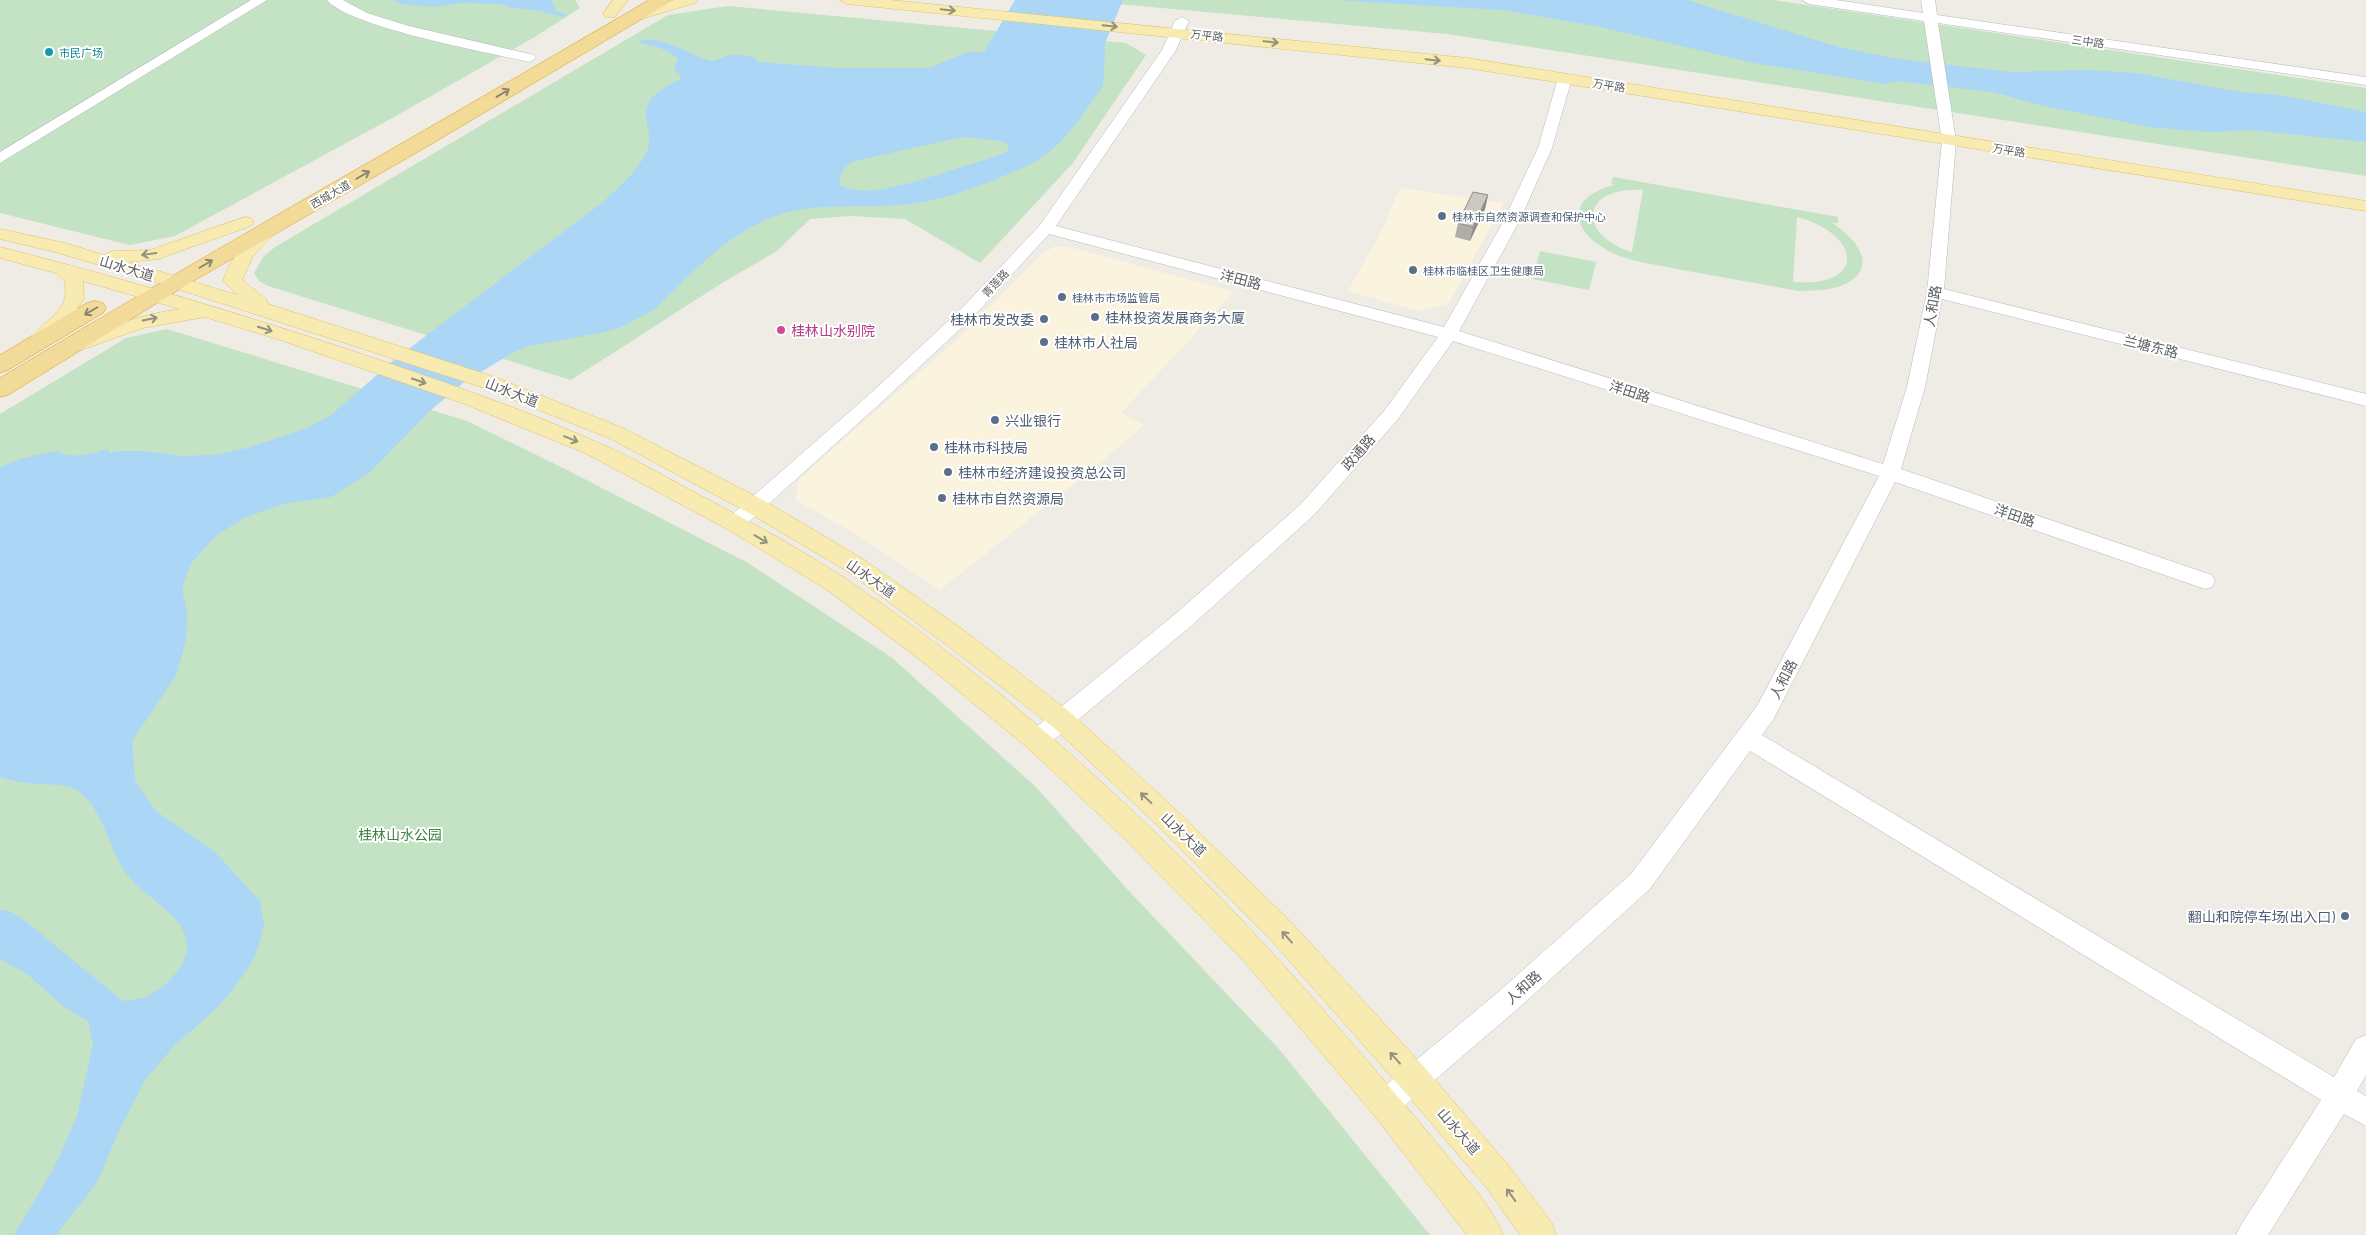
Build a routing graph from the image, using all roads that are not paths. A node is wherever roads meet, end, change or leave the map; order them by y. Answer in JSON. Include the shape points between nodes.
{"nodes":[{"id":1,"x":260,"y":0,"type":"edge"},
{"id":2,"x":334,"y":0,"type":"edge"},
{"id":3,"x":340,"y":0,"type":"edge"},
{"id":4,"x":661,"y":0,"type":"edge"},
{"id":5,"x":690,"y":0,"type":"edge"},
{"id":6,"x":847,"y":0,"type":"edge"},
{"id":7,"x":973,"y":0,"type":"edge"},
{"id":8,"x":1809,"y":0,"type":"edge"},
{"id":9,"x":1928,"y":0,"type":"edge"},
{"id":10,"x":615,"y":7,"type":"edge"},
{"id":11,"x":632,"y":9,"type":"edge"},
{"id":12,"x":1930,"y":18,"type":"junction"},
{"id":13,"x":1180,"y":26,"type":"junction"},
{"id":14,"x":533,"y":56,"type":"junction"},
{"id":15,"x":1565,"y":78,"type":"junction"},
{"id":16,"x":2366,"y":81,"type":"edge"},
{"id":17,"x":421,"y":120,"type":"dead end"},
{"id":18,"x":1949,"y":133,"type":"junction"},
{"id":19,"x":388,"y":139,"type":"dead end"},
{"id":20,"x":0,"y":158,"type":"edge"},
{"id":21,"x":2366,"y":191,"type":"edge"},
{"id":22,"x":2366,"y":206,"type":"edge"},
{"id":23,"x":245,"y":222,"type":"junction"},
{"id":24,"x":270,"y":228,"type":"junction"},
{"id":25,"x":1046,"y":228,"type":"junction"},
{"id":26,"x":0,"y":234,"type":"edge"},
{"id":27,"x":0,"y":252,"type":"edge"},
{"id":28,"x":84,"y":255,"type":"junction"},
{"id":29,"x":63,"y":270,"type":"junction"},
{"id":30,"x":160,"y":284,"type":"junction"},
{"id":31,"x":130,"y":288,"type":"junction"},
{"id":32,"x":1935,"y":292,"type":"junction"},
{"id":33,"x":271,"y":312,"type":"junction"},
{"id":34,"x":232,"y":319,"type":"junction"},
{"id":35,"x":1450,"y":334,"type":"junction"},
{"id":36,"x":38,"y":341,"type":"junction"},
{"id":37,"x":55,"y":354,"type":"junction"},
{"id":38,"x":0,"y":365,"type":"edge"},
{"id":39,"x":0,"y":389,"type":"edge"},
{"id":40,"x":2366,"y":400,"type":"edge"},
{"id":41,"x":1890,"y":472,"type":"junction"},
{"id":42,"x":755,"y":506,"type":"junction"},
{"id":43,"x":735,"y":523,"type":"junction"},
{"id":44,"x":2205,"y":581,"type":"dead end"},
{"id":45,"x":1062,"y":720,"type":"junction"},
{"id":46,"x":1747,"y":738,"type":"junction"},
{"id":47,"x":1037,"y":740,"type":"junction"},
{"id":48,"x":2366,"y":1048,"type":"edge"},
{"id":49,"x":1414,"y":1079,"type":"junction"},
{"id":50,"x":2340,"y":1096,"type":"junction"},
{"id":51,"x":1385,"y":1104,"type":"junction"},
{"id":52,"x":2366,"y":1112,"type":"edge"},
{"id":53,"x":1487,"y":1235,"type":"edge"},
{"id":54,"x":1540,"y":1235,"type":"edge"},
{"id":55,"x":2251,"y":1235,"type":"edge"}],
"edges":[{"from":1,"to":20,"type":"street"},
{"from":2,"to":14,"type":"street","via":[[362,16],[405,29]]},
{"from":3,"to":14,"type":"street","via":[[365,14],[407,27]]},
{"from":4,"to":11,"type":"highway","name":"西城大道"},
{"from":5,"to":11,"type":"main road"},
{"from":6,"to":13,"type":"main road","name":"万平路","one_way":true},
{"from":7,"to":13,"type":"main road","name":"万平路"},
{"from":8,"to":12,"type":"street","name":"三中路"},
{"from":9,"to":12,"type":"street","name":"人和路"},
{"from":10,"to":11,"type":"highway","name":"西城大道"},
{"from":10,"to":14,"type":"highway","name":"西城大道"},
{"from":24,"to":11,"type":"highway","name":"西城大道","one_way":true},
{"from":12,"to":16,"type":"street","name":"三中路"},
{"from":12,"to":18,"type":"street","name":"人和路"},
{"from":13,"to":15,"type":"main road","name":"万平路","one_way":true},
{"from":13,"to":18,"type":"main road","name":"万平路","via":[[1470,51]]},
{"from":13,"to":25,"type":"street","name":"青莲路","via":[[1169,50]]},
{"from":14,"to":17,"type":"highway","name":"西城大道"},
{"from":15,"to":18,"type":"main road","name":"万平路"},
{"from":15,"to":35,"type":"street","name":"政通路","via":[[1545,148],[1519,206]]},
{"from":18,"to":21,"type":"main road","name":"万平路"},
{"from":18,"to":22,"type":"main road","name":"万平路"},
{"from":18,"to":32,"type":"street","name":"人和路"},
{"from":19,"to":23,"type":"highway","name":"西城大道"},
{"from":23,"to":28,"type":"main road","one_way":true,"via":[[152,254]]},
{"from":23,"to":30,"type":"highway","name":"西城大道"},
{"from":30,"to":24,"type":"highway","name":"西城大道","one_way":true},
{"from":24,"to":33,"type":"main road","via":[[236,264],[232,281]]},
{"from":25,"to":35,"type":"street","name":"洋田路"},
{"from":25,"to":42,"type":"street","name":"青莲路","via":[[968,312]]},
{"from":26,"to":28,"type":"main road","name":"山水大道"},
{"from":27,"to":29,"type":"main road","name":"山水大道"},
{"from":28,"to":30,"type":"main road","name":"山水大道"},
{"from":29,"to":31,"type":"main road","name":"山水大道"},
{"from":29,"to":36,"type":"main road","via":[[74,281],[74,299]]},
{"from":30,"to":31,"type":"main road","name":"山水大道"},
{"from":30,"to":33,"type":"main road","name":"山水大道"},
{"from":30,"to":34,"type":"main road","name":"山水大道"},
{"from":30,"to":37,"type":"highway","name":"西城大道"},
{"from":31,"to":36,"type":"highway","one_way":true},
{"from":32,"to":40,"type":"street","name":"兰塘东路"},
{"from":32,"to":41,"type":"street","name":"人和路","via":[[1916,387]]},
{"from":33,"to":42,"type":"main road","name":"山水大道","via":[[488,382],[616,433]]},
{"from":37,"to":34,"type":"main road","one_way":true,"via":[[155,318],[200,314]]},
{"from":34,"to":43,"type":"main road","name":"山水大道","one_way":true,"via":[[469,398],[586,446]]},
{"from":35,"to":41,"type":"street","name":"洋田路"},
{"from":35,"to":45,"type":"street","name":"政通路","via":[[1391,415],[1307,510],[1182,621]]},
{"from":36,"to":38,"type":"highway"},
{"from":37,"to":39,"type":"highway","name":"西城大道"},
{"from":41,"to":44,"type":"street","name":"洋田路"},
{"from":41,"to":46,"type":"street","name":"人和路","via":[[1765,713]]},
{"from":42,"to":43,"type":"street","name":"青莲路"},
{"from":42,"to":45,"type":"main road","name":"山水大道","via":[[855,565]]},
{"from":43,"to":47,"type":"main road","name":"山水大道","one_way":true,"via":[[834,583],[932,655]]},
{"from":45,"to":47,"type":"street","name":"政通路"},
{"from":49,"to":45,"type":"main road","name":"山水大道","one_way":true,"via":[[1280,930]]},
{"from":46,"to":49,"type":"street","name":"人和路","via":[[1640,882],[1506,1003]]},
{"from":46,"to":50,"type":"street"},
{"from":47,"to":51,"type":"main road","name":"山水大道","via":[[1136,832],[1252,949]]},
{"from":48,"to":50,"type":"street"},
{"from":49,"to":51,"type":"street","name":"人和路"},
{"from":54,"to":49,"type":"main road","name":"山水大道","one_way":true,"via":[[1497,1176]]},
{"from":50,"to":52,"type":"street"},
{"from":50,"to":55,"type":"street","via":[[2288,1182]]},
{"from":51,"to":53,"type":"main road","name":"山水大道"}]}
